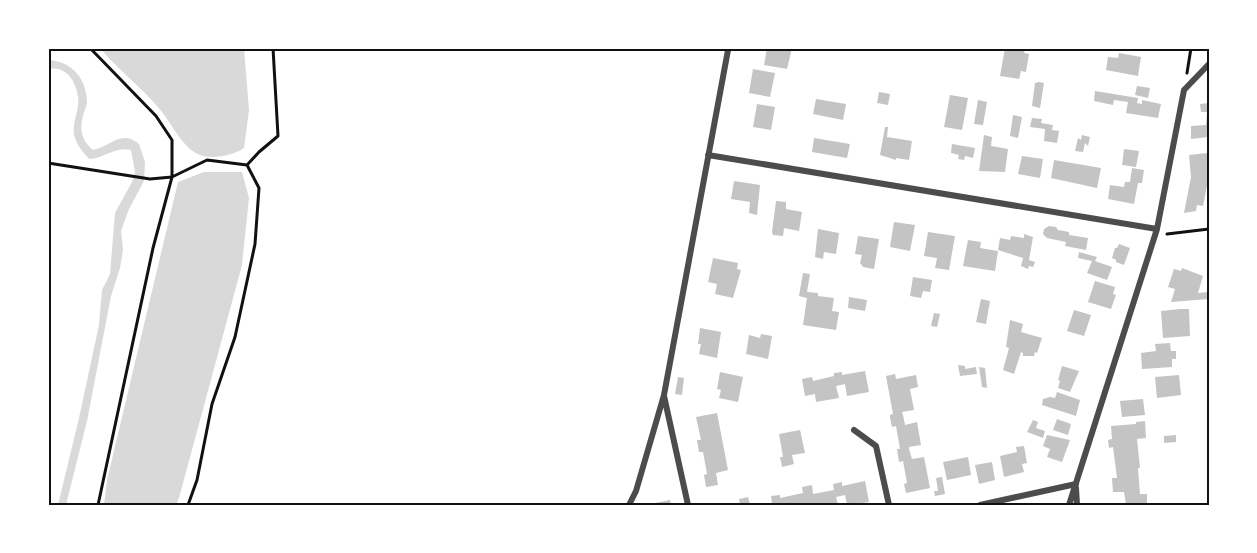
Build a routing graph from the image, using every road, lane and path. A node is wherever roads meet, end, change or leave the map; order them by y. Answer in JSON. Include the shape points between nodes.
{"nodes":[{"id":1,"x":90,"y":48,"type":"edge"},
{"id":2,"x":273,"y":48,"type":"edge"},
{"id":3,"x":1191,"y":48,"type":"edge"},
{"id":4,"x":728,"y":50,"type":"dead end"},
{"id":5,"x":1209,"y":64,"type":"edge"},
{"id":6,"x":1184,"y":90,"type":"junction"},
{"id":7,"x":708,"y":155,"type":"junction"},
{"id":8,"x":48,"y":163,"type":"edge"},
{"id":9,"x":247,"y":165,"type":"junction"},
{"id":10,"x":172,"y":177,"type":"junction"},
{"id":11,"x":1157,"y":228,"type":"junction"},
{"id":12,"x":1209,"y":229,"type":"edge"},
{"id":13,"x":664,"y":395,"type":"junction"},
{"id":14,"x":854,"y":430,"type":"dead end"},
{"id":15,"x":1076,"y":484,"type":"junction"},
{"id":16,"x":98,"y":505,"type":"edge"},
{"id":17,"x":188,"y":505,"type":"edge"},
{"id":18,"x":629,"y":505,"type":"edge"},
{"id":19,"x":688,"y":505,"type":"edge"},
{"id":20,"x":889,"y":505,"type":"edge"},
{"id":21,"x":980,"y":505,"type":"edge"},
{"id":22,"x":1069,"y":505,"type":"edge"},
{"id":23,"x":1077,"y":505,"type":"edge"}],
"edges":[{"from":1,"to":10,"type":"path","via":[[156,116],[172,140]]},
{"from":2,"to":9,"type":"path","via":[[278,136]]},
{"from":3,"to":6,"type":"path"},
{"from":4,"to":7,"type":"street"},
{"from":5,"to":6,"type":"street"},
{"from":6,"to":11,"type":"street"},
{"from":7,"to":11,"type":"street"},
{"from":7,"to":13,"type":"street"},
{"from":8,"to":10,"type":"path","via":[[150,180]]},
{"from":9,"to":10,"type":"path","via":[[207,160]]},
{"from":9,"to":17,"type":"path","via":[[259,188],[255,244],[235,337],[212,404]]},
{"from":10,"to":16,"type":"path"},
{"from":11,"to":12,"type":"path","via":[[1169,235]]},
{"from":11,"to":15,"type":"street"},
{"from":13,"to":18,"type":"street"},
{"from":13,"to":19,"type":"street"},
{"from":14,"to":20,"type":"street","via":[[876,446]]},
{"from":15,"to":21,"type":"street"},
{"from":15,"to":22,"type":"street"},
{"from":15,"to":23,"type":"street"}]}
